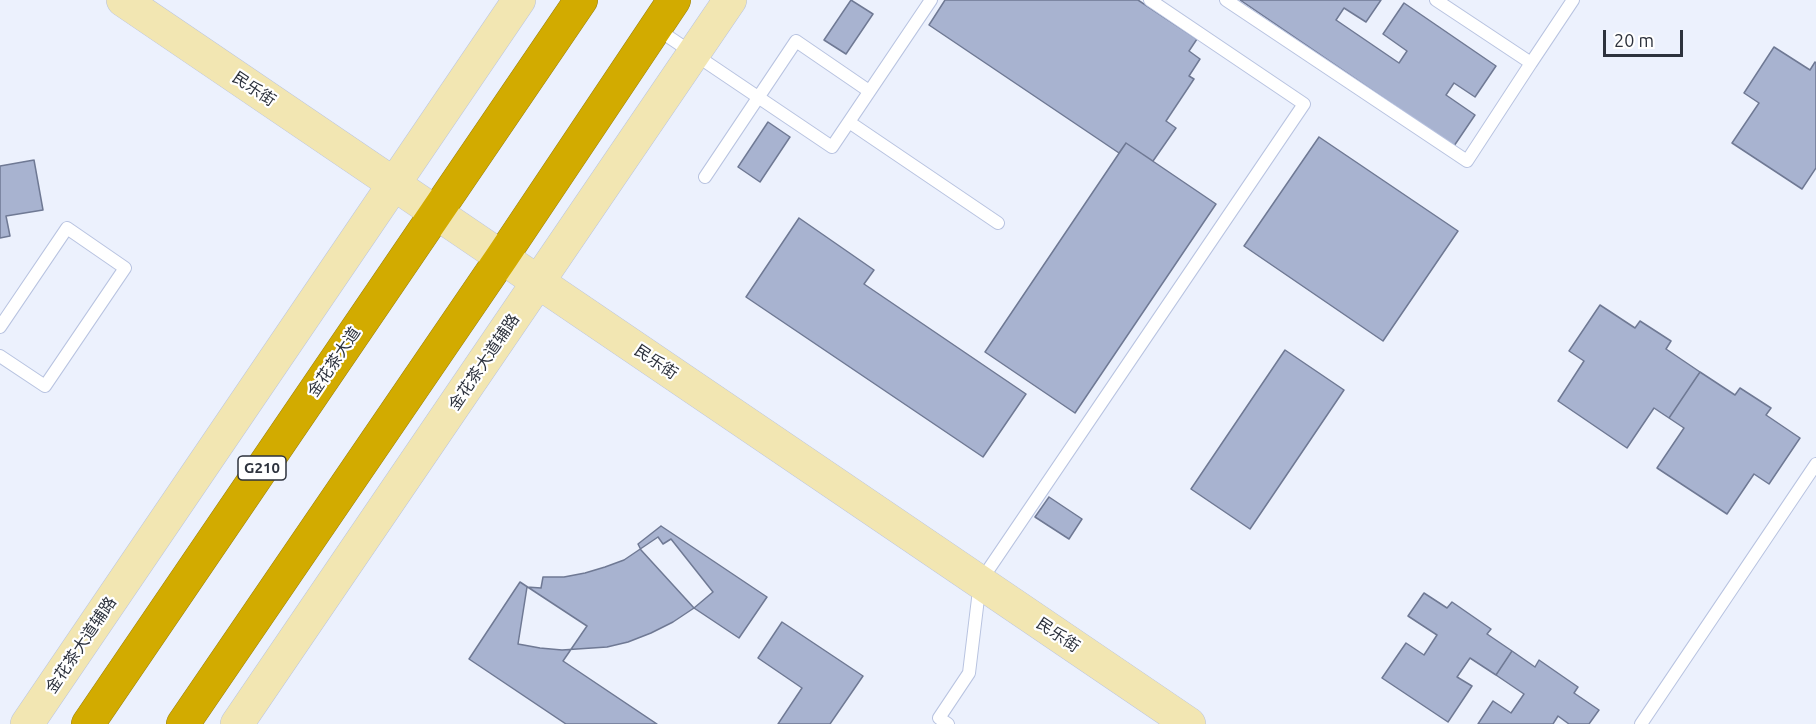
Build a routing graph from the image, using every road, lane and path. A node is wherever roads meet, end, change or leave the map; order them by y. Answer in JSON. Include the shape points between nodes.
{"nodes":[{"id":1,"x":123,"y":0,"type":"edge"},
{"id":2,"x":519,"y":0,"type":"edge"},
{"id":3,"x":581,"y":0,"type":"edge"},
{"id":4,"x":674,"y":0,"type":"edge"},
{"id":5,"x":730,"y":0,"type":"edge"},
{"id":6,"x":931,"y":0,"type":"edge"},
{"id":7,"x":1150,"y":0,"type":"edge"},
{"id":8,"x":1226,"y":0,"type":"edge"},
{"id":9,"x":1436,"y":0,"type":"edge"},
{"id":10,"x":1573,"y":0,"type":"edge"},
{"id":11,"x":656,"y":28,"type":"junction"},
{"id":12,"x":694,"y":53,"type":"junction"},
{"id":13,"x":1531,"y":63,"type":"junction"},
{"id":14,"x":870,"y":91,"type":"junction"},
{"id":15,"x":758,"y":98,"type":"junction"},
{"id":16,"x":849,"y":122,"type":"junction"},
{"id":17,"x":705,"y":177,"type":"dead end"},
{"id":18,"x":394,"y":184,"type":"junction"},
{"id":19,"x":436,"y":212,"type":"junction"},
{"id":20,"x":998,"y":223,"type":"dead end"},
{"id":21,"x":502,"y":257,"type":"junction"},
{"id":22,"x":538,"y":282,"type":"junction"},
{"id":23,"x":0,"y":327,"type":"edge"},
{"id":24,"x":0,"y":356,"type":"edge"},
{"id":25,"x":1816,"y":464,"type":"edge"},
{"id":26,"x":980,"y":582,"type":"junction"},
{"id":27,"x":27,"y":724,"type":"edge"},
{"id":28,"x":88,"y":724,"type":"edge"},
{"id":29,"x":183,"y":724,"type":"edge"},
{"id":30,"x":237,"y":724,"type":"edge"},
{"id":31,"x":948,"y":724,"type":"edge"},
{"id":32,"x":1189,"y":724,"type":"edge"},
{"id":33,"x":1641,"y":724,"type":"edge"}],
"edges":[{"from":1,"to":18,"type":"street","name":"民乐街"},
{"from":2,"to":18,"type":"street","name":"金花茶大道辅路"},
{"from":3,"to":19,"type":"highway","name":"金花茶大道","number":"G210"},
{"from":4,"to":11,"type":"highway"},
{"from":5,"to":12,"type":"street","name":"金花茶大道辅路"},
{"from":6,"to":14,"type":"lane"},
{"from":7,"to":26,"type":"lane","via":[[1304,104]]},
{"from":8,"to":13,"type":"lane","via":[[1467,160]]},
{"from":9,"to":13,"type":"lane"},
{"from":10,"to":13,"type":"lane"},
{"from":11,"to":12,"type":"lane"},
{"from":11,"to":21,"type":"highway"},
{"from":12,"to":15,"type":"lane"},
{"from":12,"to":22,"type":"street","name":"金花茶大道辅路"},
{"from":14,"to":15,"type":"lane","via":[[796,41]]},
{"from":14,"to":16,"type":"lane"},
{"from":15,"to":16,"type":"lane","via":[[832,147]]},
{"from":15,"to":17,"type":"lane"},
{"from":16,"to":20,"type":"lane"},
{"from":18,"to":19,"type":"street","name":"民乐街"},
{"from":18,"to":27,"type":"street","name":"金花茶大道辅路"},
{"from":19,"to":21,"type":"street","name":"民乐街"},
{"from":19,"to":28,"type":"highway","name":"金花茶大道","number":"G210"},
{"from":21,"to":22,"type":"street","name":"民乐街"},
{"from":21,"to":29,"type":"highway"},
{"from":22,"to":26,"type":"street","name":"民乐街"},
{"from":22,"to":30,"type":"street","name":"金花茶大道辅路"},
{"from":23,"to":24,"type":"lane","via":[[67,228],[125,268],[45,386]]},
{"from":25,"to":33,"type":"lane"},
{"from":26,"to":31,"type":"lane","via":[[969,673],[939,718]]},
{"from":26,"to":32,"type":"street","name":"民乐街"}]}
